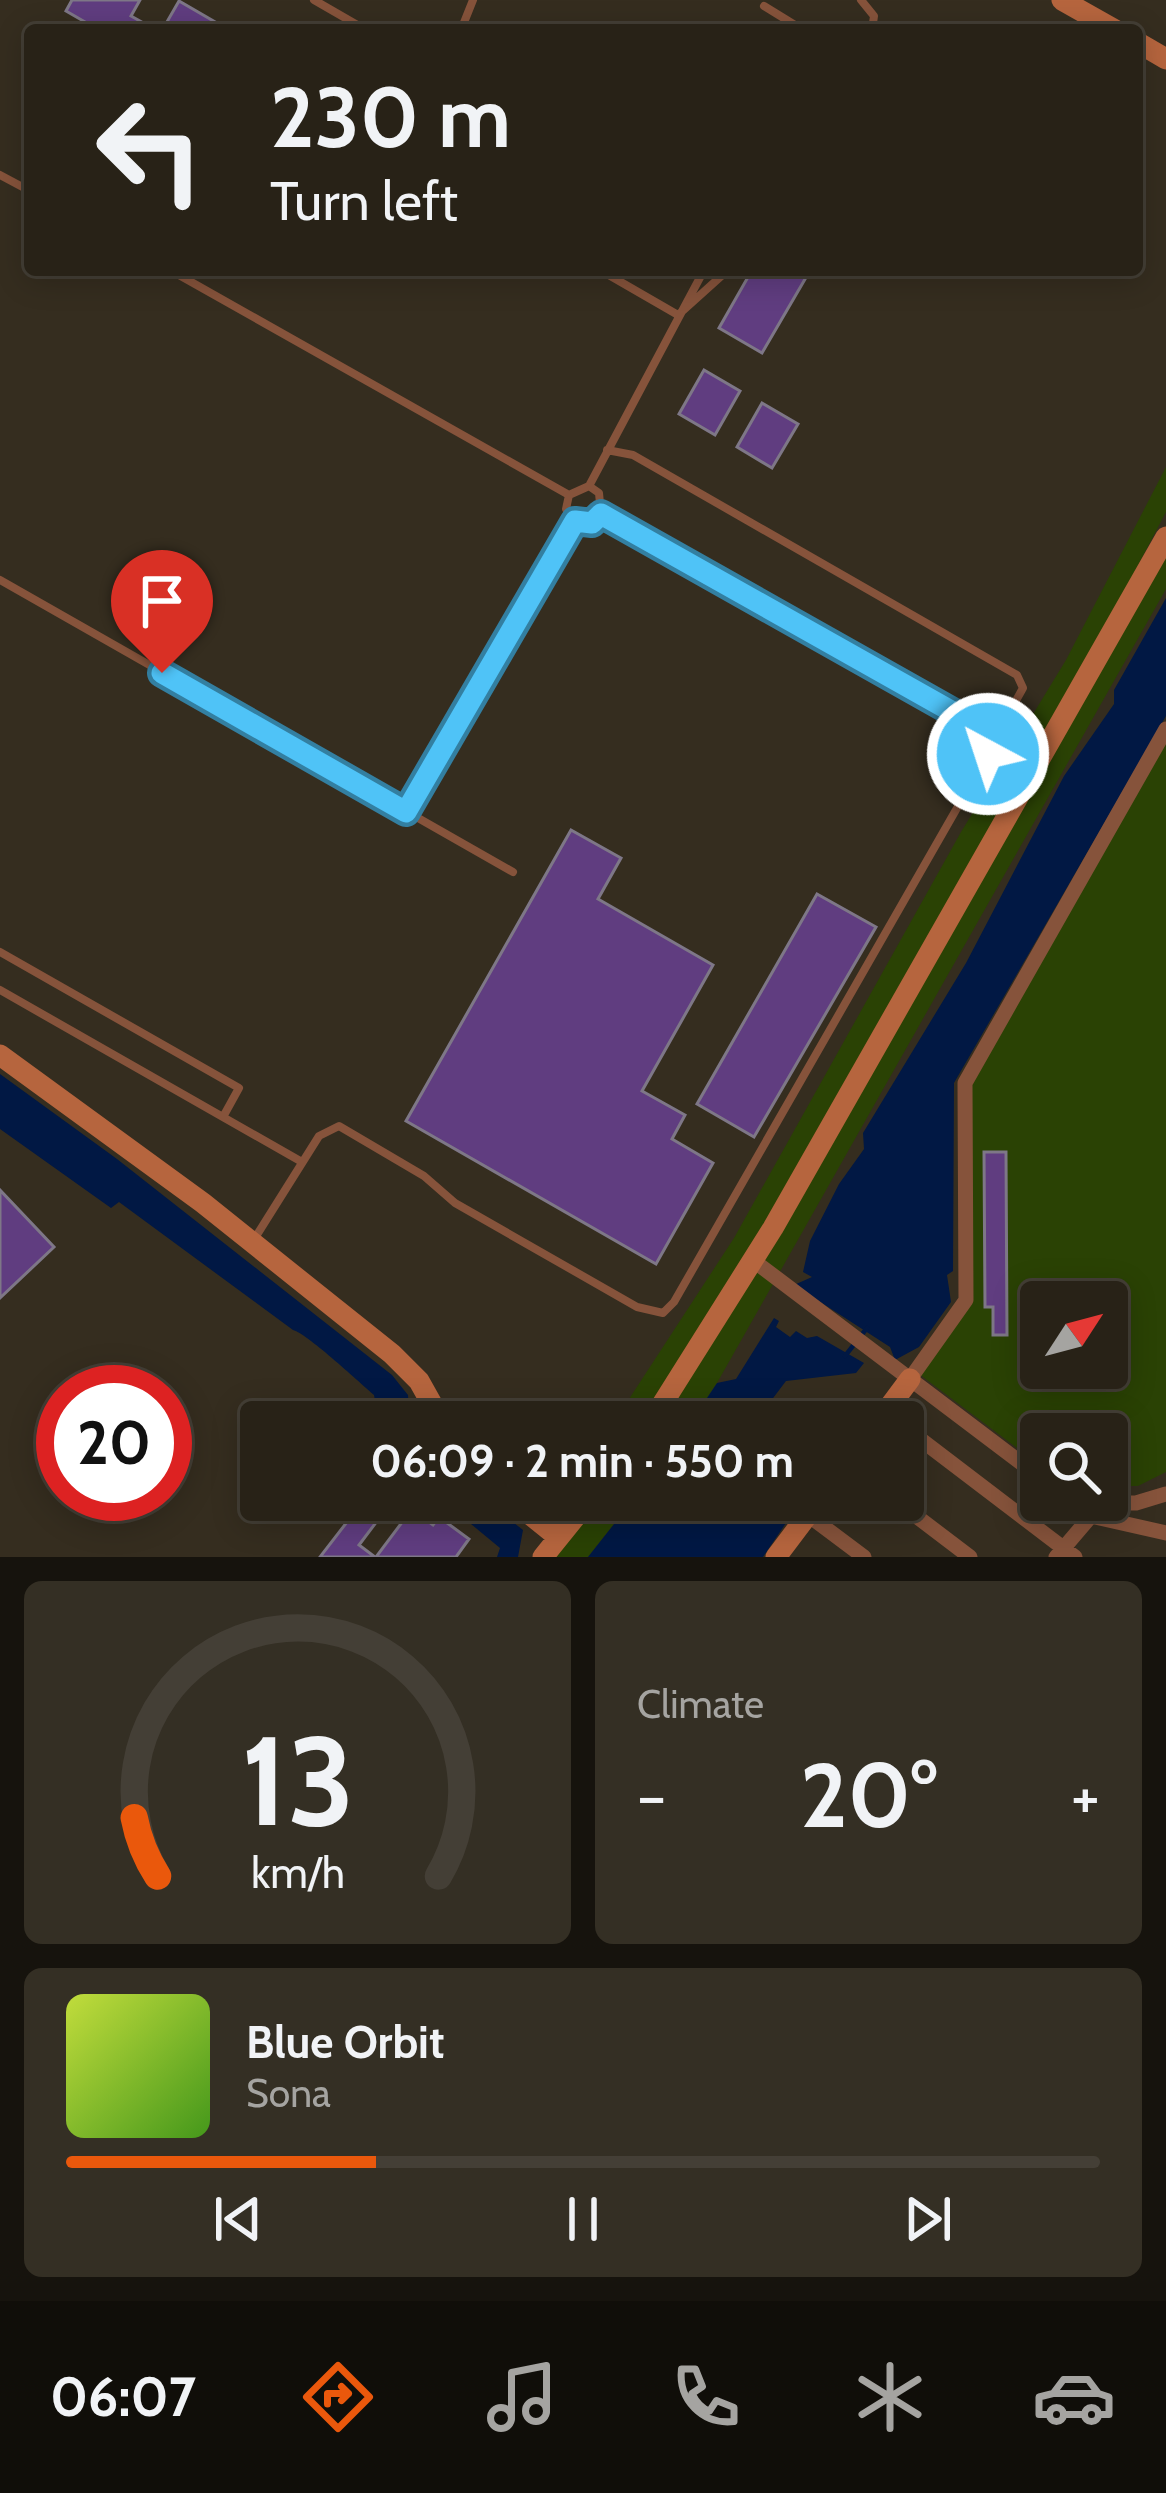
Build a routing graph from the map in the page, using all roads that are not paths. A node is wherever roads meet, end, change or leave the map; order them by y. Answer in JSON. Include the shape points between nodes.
{"nodes":[{"id":1,"x":316,"y":0,"type":"edge"},
{"id":2,"x":1062,"y":0,"type":"edge"},
{"id":3,"x":764,"y":6,"type":"dead end"},
{"id":4,"x":356,"y":24,"type":"edge"},
{"id":5,"x":793,"y":24,"type":"edge"},
{"id":6,"x":1104,"y":24,"type":"edge"},
{"id":7,"x":181,"y":276,"type":"edge"},
{"id":8,"x":610,"y":276,"type":"edge"},
{"id":9,"x":701,"y":276,"type":"edge"},
{"id":10,"x":721,"y":276,"type":"edge"},
{"id":11,"x":678,"y":315,"type":"junction"},
{"id":12,"x":607,"y":450,"type":"junction"},
{"id":13,"x":589,"y":486,"type":"junction"},
{"id":14,"x":568,"y":494,"type":"junction"},
{"id":15,"x":601,"y":514,"type":"junction"},
{"id":16,"x":575,"y":521,"type":"junction"},
{"id":17,"x":1166,"y":537,"type":"edge"},
{"id":18,"x":0,"y":580,"type":"edge"},
{"id":19,"x":1166,"y":729,"type":"edge"},
{"id":20,"x":989,"y":736,"type":"junction"},
{"id":21,"x":406,"y":812,"type":"junction"},
{"id":22,"x":513,"y":872,"type":"dead end"},
{"id":23,"x":0,"y":952,"type":"edge"},
{"id":24,"x":0,"y":990,"type":"edge"},
{"id":25,"x":0,"y":1054,"type":"edge"},
{"id":26,"x":223,"y":1117,"type":"junction"},
{"id":27,"x":302,"y":1162,"type":"junction"},
{"id":28,"x":252,"y":1243,"type":"junction"},
{"id":29,"x":754,"y":1261,"type":"junction"},
{"id":30,"x":910,"y":1379,"type":"junction"},
{"id":31,"x":428,"y":1401,"type":"edge"},
{"id":32,"x":664,"y":1401,"type":"edge"},
{"id":33,"x":900,"y":1401,"type":"edge"},
{"id":34,"x":924,"y":1446,"type":"edge"},
{"id":35,"x":1020,"y":1462,"type":"edge"},
{"id":36,"x":1166,"y":1494,"type":"edge"},
{"id":37,"x":1128,"y":1503,"type":"edge"},
{"id":38,"x":539,"y":1521,"type":"edge"},
{"id":39,"x":572,"y":1521,"type":"edge"},
{"id":40,"x":804,"y":1521,"type":"edge"},
{"id":41,"x":827,"y":1521,"type":"edge"},
{"id":42,"x":923,"y":1521,"type":"edge"},
{"id":43,"x":1087,"y":1521,"type":"edge"},
{"id":44,"x":1112,"y":1521,"type":"edge"},
{"id":45,"x":1166,"y":1534,"type":"edge"},
{"id":46,"x":559,"y":1537,"type":"junction"},
{"id":47,"x":1064,"y":1554,"type":"edge"},
{"id":48,"x":543,"y":1557,"type":"edge"},
{"id":49,"x":776,"y":1557,"type":"edge"},
{"id":50,"x":863,"y":1557,"type":"edge"},
{"id":51,"x":970,"y":1557,"type":"edge"}],
"edges":[{"from":1,"to":4,"type":"lane"},
{"from":2,"to":6,"type":"street"},
{"from":3,"to":5,"type":"lane"},
{"from":7,"to":14,"type":"lane"},
{"from":8,"to":11,"type":"lane"},
{"from":9,"to":11,"type":"lane"},
{"from":10,"to":11,"type":"lane"},
{"from":11,"to":12,"type":"lane"},
{"from":12,"to":13,"type":"lane"},
{"from":12,"to":20,"type":"lane","via":[[633,455],[1017,675],[1023,688]]},
{"from":13,"to":14,"type":"lane"},
{"from":13,"to":15,"type":"lane","via":[[599,493]]},
{"from":14,"to":16,"type":"lane"},
{"from":15,"to":16,"type":"lane","via":[[592,523]]},
{"from":15,"to":20,"type":"lane"},
{"from":16,"to":21,"type":"lane"},
{"from":17,"to":29,"type":"street"},
{"from":18,"to":21,"type":"lane"},
{"from":19,"to":30,"type":"street","via":[[964,1083],[966,1300]]},
{"from":20,"to":27,"type":"lane","via":[[988,754],[663,1313],[637,1307],[455,1203],[354,1132],[329,1128]]},
{"from":21,"to":22,"type":"lane"},
{"from":23,"to":26,"type":"lane","via":[[239,1088]]},
{"from":24,"to":26,"type":"lane"},
{"from":25,"to":28,"type":"street"},
{"from":26,"to":27,"type":"lane"},
{"from":27,"to":28,"type":"lane"},
{"from":28,"to":31,"type":"street","via":[[407,1368]]},
{"from":29,"to":30,"type":"street"},
{"from":29,"to":32,"type":"street"},
{"from":30,"to":33,"type":"street"},
{"from":30,"to":35,"type":"street"},
{"from":34,"to":47,"type":"street"},
{"from":36,"to":37,"type":"street"},
{"from":38,"to":46,"type":"street"},
{"from":39,"to":46,"type":"street"},
{"from":40,"to":49,"type":"street"},
{"from":41,"to":50,"type":"street"},
{"from":42,"to":51,"type":"street"},
{"from":43,"to":47,"type":"street"},
{"from":44,"to":45,"type":"street"},
{"from":46,"to":48,"type":"street"}]}
